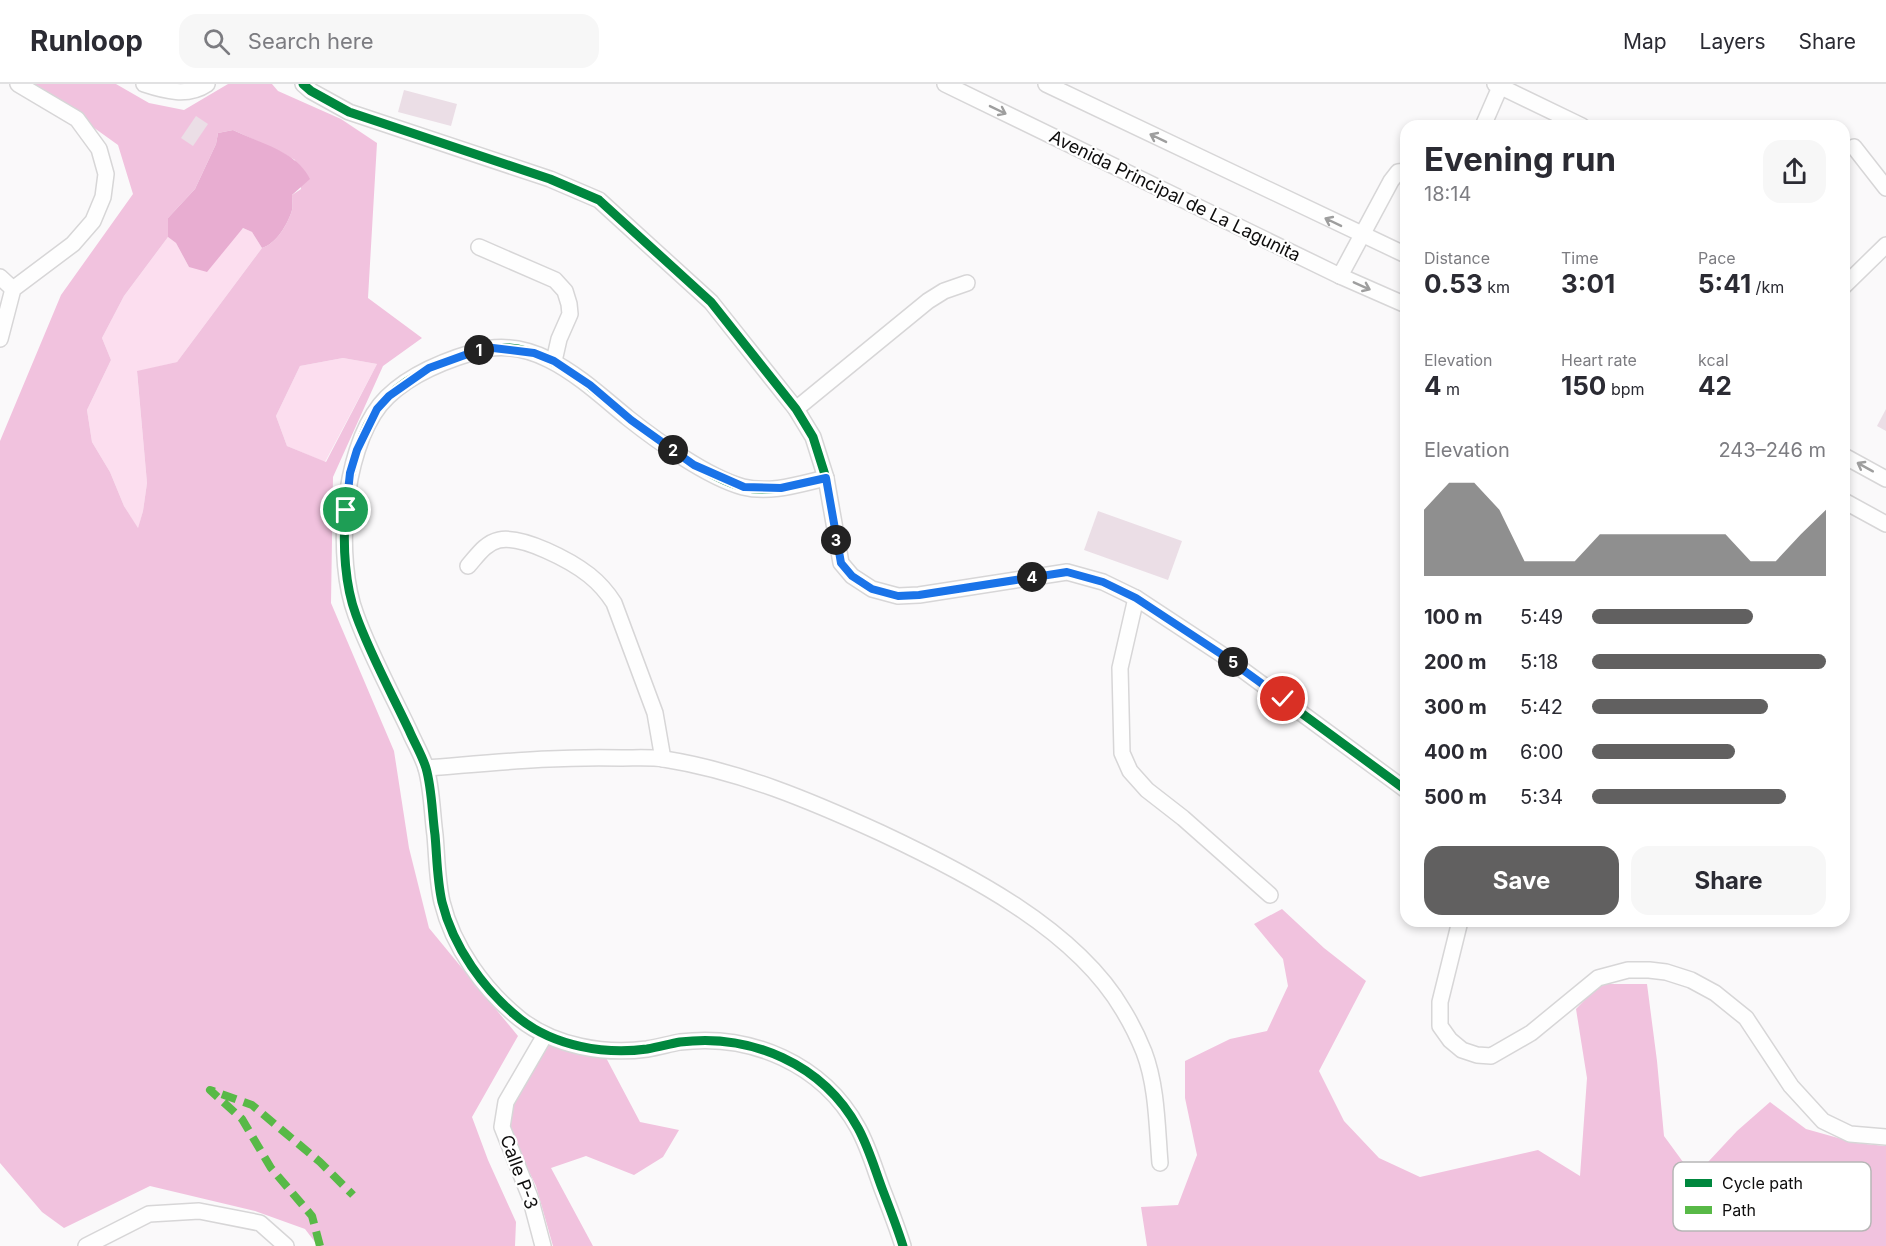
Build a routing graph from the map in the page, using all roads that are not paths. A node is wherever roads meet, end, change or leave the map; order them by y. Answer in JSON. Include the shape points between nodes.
{"nodes":[{"id":1,"x":18,"y":84,"type":"edge"},
{"id":2,"x":144,"y":84,"type":"edge"},
{"id":3,"x":207,"y":84,"type":"edge"},
{"id":4,"x":303,"y":84,"type":"edge"},
{"id":5,"x":945,"y":84,"type":"edge"},
{"id":6,"x":1046,"y":84,"type":"edge"},
{"id":7,"x":1498,"y":85,"type":"edge"},
{"id":8,"x":1485,"y":120,"type":"edge"},
{"id":9,"x":1570,"y":120,"type":"edge"},
{"id":10,"x":1854,"y":147,"type":"dead end"},
{"id":11,"x":1400,"y":172,"type":"edge"},
{"id":12,"x":1886,"y":188,"type":"edge"},
{"id":13,"x":1361,"y":235,"type":"junction"},
{"id":14,"x":1886,"y":245,"type":"edge"},
{"id":15,"x":479,"y":247,"type":"dead end"},
{"id":16,"x":1400,"y":252,"type":"edge"},
{"id":17,"x":1340,"y":276,"type":"junction"},
{"id":18,"x":0,"y":277,"type":"edge"},
{"id":19,"x":1850,"y":280,"type":"edge"},
{"id":20,"x":967,"y":283,"type":"dead end"},
{"id":21,"x":14,"y":289,"type":"junction"},
{"id":22,"x":1400,"y":302,"type":"edge"},
{"id":23,"x":0,"y":339,"type":"edge"},
{"id":24,"x":554,"y":361,"type":"junction"},
{"id":25,"x":796,"y":409,"type":"junction"},
{"id":26,"x":1850,"y":459,"type":"edge"},
{"id":27,"x":826,"y":478,"type":"junction"},
{"id":28,"x":1886,"y":480,"type":"edge"},
{"id":29,"x":1850,"y":504,"type":"edge"},
{"id":30,"x":1886,"y":524,"type":"edge"},
{"id":31,"x":468,"y":566,"type":"dead end"},
{"id":32,"x":1136,"y":598,"type":"junction"},
{"id":33,"x":663,"y":759,"type":"junction"},
{"id":34,"x":426,"y":768,"type":"junction"},
{"id":35,"x":1400,"y":786,"type":"edge"},
{"id":36,"x":1270,"y":896,"type":"dead end"},
{"id":37,"x":1459,"y":927,"type":"edge"},
{"id":38,"x":545,"y":1035,"type":"junction"},
{"id":39,"x":1886,"y":1137,"type":"edge"},
{"id":40,"x":1160,"y":1163,"type":"dead end"},
{"id":41,"x":86,"y":1246,"type":"edge"},
{"id":42,"x":286,"y":1246,"type":"edge"},
{"id":43,"x":543,"y":1246,"type":"edge"},
{"id":44,"x":903,"y":1246,"type":"edge"}],
"edges":[{"from":1,"to":21,"type":"street","via":[[77,119],[99,149],[106,174],[103,197],[93,221],[73,244]]},
{"from":2,"to":3,"type":"street","via":[[172,92],[198,90]]},
{"from":4,"to":25,"type":"street","via":[[349,112],[550,179],[599,200],[711,302]]},
{"from":5,"to":17,"type":"street","name":"Avenida Principal de La Lagunita","one_way":true},
{"from":13,"to":6,"type":"street","one_way":true},
{"from":7,"to":8,"type":"street"},
{"from":7,"to":9,"type":"street"},
{"from":10,"to":12,"type":"street"},
{"from":11,"to":13,"type":"street","via":[[1391,180]]},
{"from":13,"to":16,"type":"street"},
{"from":13,"to":17,"type":"street"},
{"from":14,"to":19,"type":"street"},
{"from":15,"to":24,"type":"street","via":[[555,280],[565,291],[570,314]]},
{"from":17,"to":22,"type":"street","name":"Avenida Principal de La Lagunita","one_way":true},
{"from":18,"to":21,"type":"street"},
{"from":20,"to":25,"type":"street","via":[[928,301]]},
{"from":21,"to":23,"type":"street"},
{"from":24,"to":27,"type":"street","via":[[694,465],[744,487],[781,488]]},
{"from":24,"to":34,"type":"street","via":[[534,353],[493,348],[429,368],[377,409],[357,450],[346,510],[344,554],[349,592],[356,616]]},
{"from":25,"to":27,"type":"street","via":[[813,437]]},
{"from":28,"to":26,"type":"street","one_way":true},
{"from":27,"to":32,"type":"street","via":[[841,563],[872,589],[898,596],[919,595],[1067,572],[1103,582]]},
{"from":29,"to":30,"type":"street"},
{"from":31,"to":33,"type":"street","via":[[484,547],[499,540],[517,540],[559,558],[604,589],[614,603],[655,713]]},
{"from":32,"to":35,"type":"street","via":[[1221,654]]},
{"from":32,"to":36,"type":"street","via":[[1120,668],[1122,753],[1130,771]]},
{"from":33,"to":34,"type":"street","via":[[585,756]]},
{"from":33,"to":40,"type":"street","via":[[741,776],[777,789],[926,854],[1039,923],[1076,952],[1122,1008],[1145,1053]]},
{"from":34,"to":38,"type":"street","via":[[441,898],[449,926],[477,974],[519,1018]]},
{"from":37,"to":39,"type":"street","via":[[1440,1002],[1440,1026],[1462,1050],[1491,1056],[1531,1033],[1598,978],[1628,970],[1666,972],[1715,993],[1746,1018],[1791,1086],[1823,1120],[1850,1134]]},
{"from":38,"to":43,"type":"street","name":"Calle P-3","via":[[506,1102],[502,1127],[530,1197]]},
{"from":38,"to":44,"type":"street","via":[[609,1050],[644,1050],[711,1040],[761,1048],[791,1060],[818,1080],[858,1128]]},
{"from":41,"to":42,"type":"street","via":[[149,1214],[199,1211],[260,1223]]}]}
